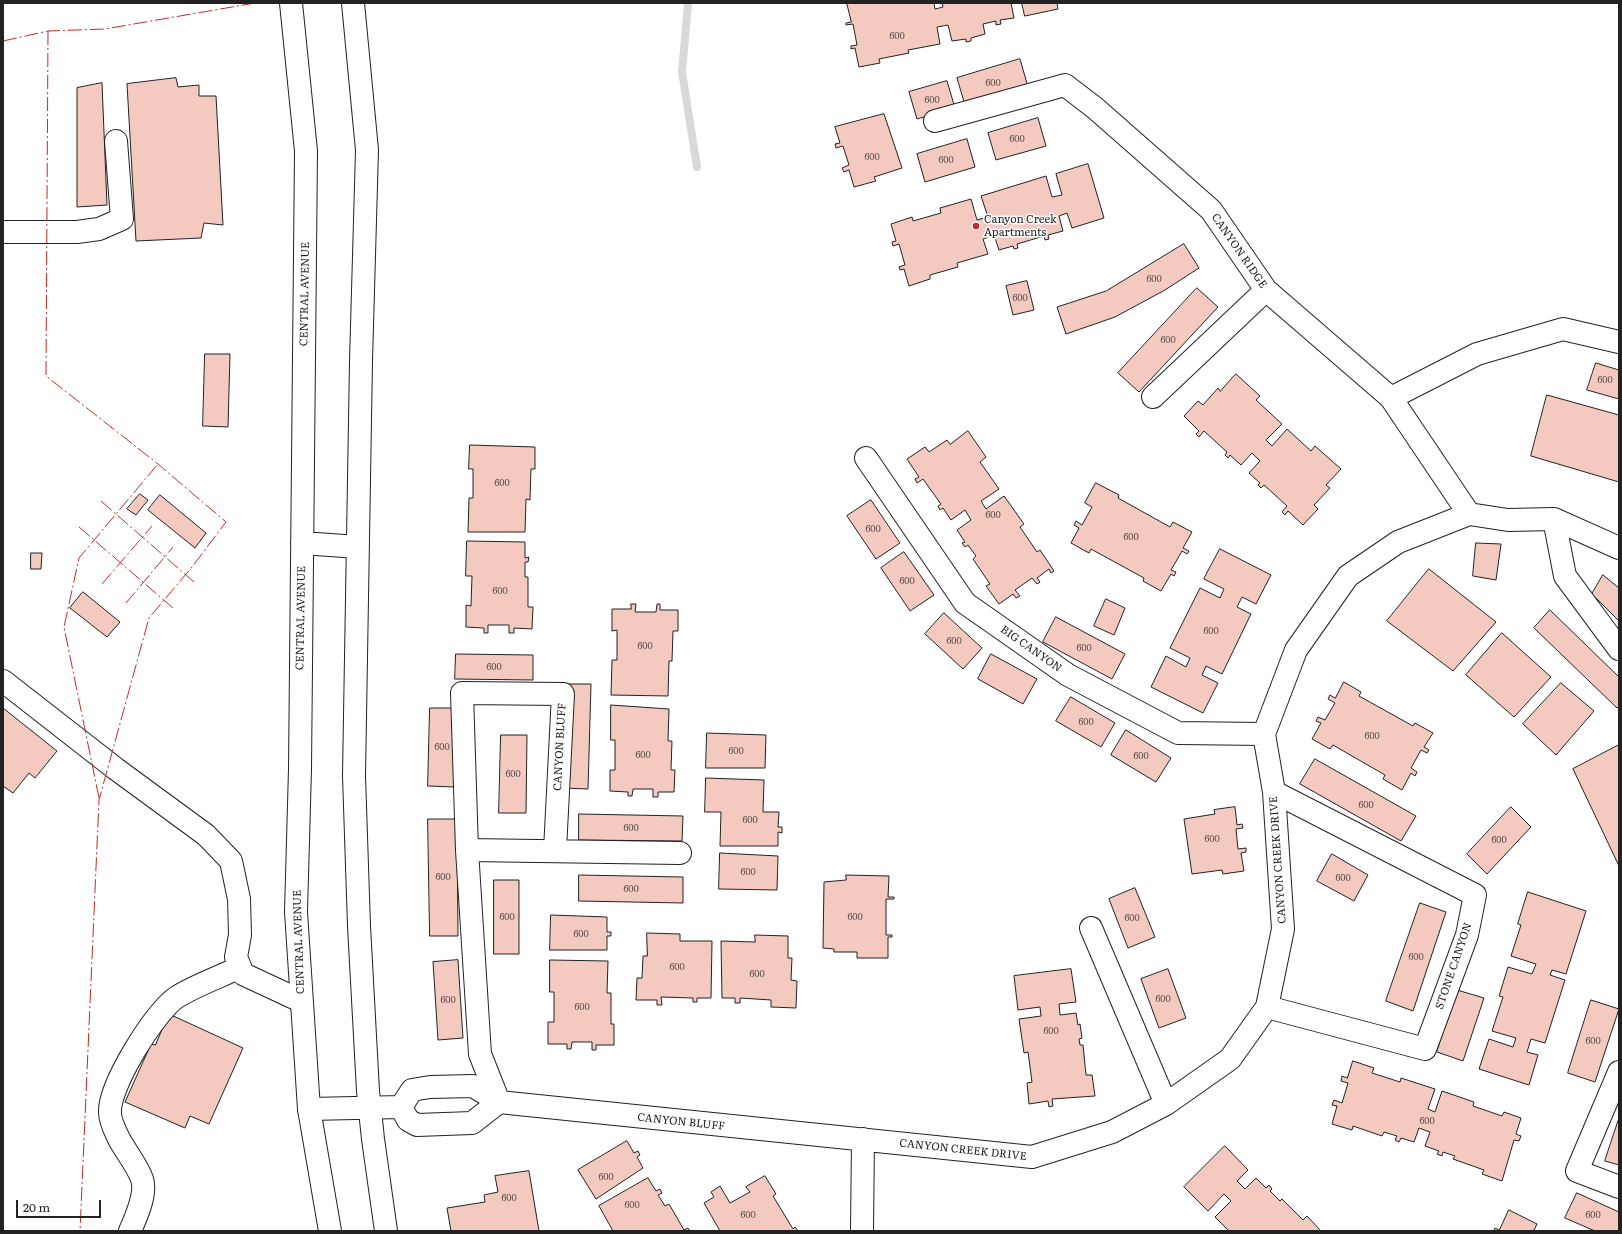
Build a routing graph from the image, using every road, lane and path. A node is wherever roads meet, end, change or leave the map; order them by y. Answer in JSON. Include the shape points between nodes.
{"nodes":[{"id":1,"x":291,"y":3,"type":"edge"},
{"id":2,"x":353,"y":3,"type":"edge"},
{"id":3,"x":935,"y":121,"type":"dead end"},
{"id":4,"x":116,"y":141,"type":"dead end"},
{"id":5,"x":3,"y":232,"type":"edge"},
{"id":6,"x":1266,"y":290,"type":"junction"},
{"id":7,"x":1619,"y":342,"type":"edge"},
{"id":8,"x":1152,"y":396,"type":"dead end"},
{"id":9,"x":1392,"y":398,"type":"junction"},
{"id":10,"x":866,"y":458,"type":"dead end"},
{"id":11,"x":1469,"y":514,"type":"junction"},
{"id":12,"x":1554,"y":519,"type":"junction"},
{"id":13,"x":302,"y":543,"type":"junction"},
{"id":14,"x":358,"y":547,"type":"junction"},
{"id":15,"x":1619,"y":548,"type":"edge"},
{"id":16,"x":1619,"y":649,"type":"edge"},
{"id":17,"x":3,"y":681,"type":"edge"},
{"id":18,"x":1264,"y":734,"type":"junction"},
{"id":19,"x":1274,"y":792,"type":"junction"},
{"id":20,"x":467,"y":850,"type":"junction"},
{"id":21,"x":555,"y":850,"type":"junction"},
{"id":22,"x":680,"y":853,"type":"dead end"},
{"id":23,"x":1091,"y":928,"type":"dead end"},
{"id":24,"x":240,"y":967,"type":"junction"},
{"id":25,"x":301,"y":1001,"type":"junction"},
{"id":26,"x":1267,"y":1007,"type":"junction"},
{"id":27,"x":1619,"y":1072,"type":"edge"},
{"id":28,"x":499,"y":1102,"type":"junction"},
{"id":29,"x":1166,"y":1104,"type":"junction"},
{"id":30,"x":401,"y":1107,"type":"junction"},
{"id":31,"x":370,"y":1108,"type":"junction"},
{"id":32,"x":309,"y":1109,"type":"junction"},
{"id":33,"x":862,"y":1139,"type":"junction"},
{"id":34,"x":1619,"y":1187,"type":"edge"},
{"id":35,"x":130,"y":1231,"type":"edge"},
{"id":36,"x":330,"y":1231,"type":"edge"},
{"id":37,"x":386,"y":1231,"type":"edge"},
{"id":38,"x":862,"y":1231,"type":"edge"}],
"edges":[{"from":1,"to":13,"type":"main road","name":"CENTRAL AVENUE","via":[[306,151]]},
{"from":2,"to":14,"type":"main road","via":[[367,150]]},
{"from":3,"to":6,"type":"main road","name":"CANYON RIDGE","via":[[1065,85],[1096,108],[1211,210]]},
{"from":4,"to":5,"type":"main road","via":[[122,219],[100,229],[77,232]]},
{"from":6,"to":8,"type":"main road"},
{"from":6,"to":9,"type":"main road","name":"CANYON RIDGE"},
{"from":7,"to":9,"type":"main road","via":[[1563,329],[1477,354]]},
{"from":9,"to":11,"type":"main road","name":"CANYON RIDGE"},
{"from":10,"to":18,"type":"main road","name":"BIG CANYON","via":[[966,603],[1068,675],[1178,733]]},
{"from":11,"to":12,"type":"main road","via":[[1508,520]]},
{"from":11,"to":18,"type":"main road","via":[[1398,542],[1348,576],[1296,650]]},
{"from":12,"to":15,"type":"main road"},
{"from":12,"to":16,"type":"main road","via":[[1565,576]]},
{"from":13,"to":14,"type":"main road"},
{"from":13,"to":25,"type":"main road","name":"CENTRAL AVENUE","via":[[296,912]]},
{"from":14,"to":31,"type":"main road","via":[[354,776],[359,926]]},
{"from":17,"to":24,"type":"main road","via":[[206,835],[231,860],[239,899],[240,935],[236,958]]},
{"from":18,"to":19,"type":"main road","name":"CANYON CREEK DRIVE"},
{"from":19,"to":26,"type":"main road","name":"CANYON CREEK DRIVE","via":[[1283,929]]},
{"from":19,"to":26,"type":"main road","name":"STONE CANYON","via":[[1475,895],[1467,935],[1426,1049]]},
{"from":20,"to":21,"type":"main road"},
{"from":20,"to":21,"type":"main road","name":"CANYON BLUFF","via":[[462,693],[563,694]]},
{"from":20,"to":28,"type":"main road","name":"CANYON BLUFF","via":[[480,1054]]},
{"from":21,"to":22,"type":"main road"},
{"from":23,"to":29,"type":"main road"},
{"from":24,"to":25,"type":"main road","via":[[243,974]]},
{"from":24,"to":35,"type":"main road","via":[[176,998],[158,1014],[113,1092],[110,1113],[115,1131],[142,1180],[142,1193]]},
{"from":25,"to":32,"type":"main road","name":"CENTRAL AVENUE"},
{"from":26,"to":29,"type":"main road","name":"CANYON CREEK DRIVE","via":[[1230,1059]]},
{"from":27,"to":34,"type":"main road","via":[[1577,1171]]},
{"from":28,"to":30,"type":"main road","name":"CANYON BLUFF","via":[[472,1086],[430,1087],[412,1090]]},
{"from":28,"to":30,"type":"main road","via":[[472,1122],[417,1125],[408,1120]]},
{"from":28,"to":33,"type":"main road","name":"CANYON BLUFF"},
{"from":29,"to":33,"type":"main road","name":"CANYON CREEK DRIVE","via":[[1112,1132],[1032,1157]]},
{"from":30,"to":31,"type":"main road"},
{"from":31,"to":32,"type":"main road"},
{"from":31,"to":37,"type":"main road"},
{"from":32,"to":36,"type":"main road","name":"CENTRAL AVENUE"},
{"from":33,"to":38,"type":"main road"}]}
